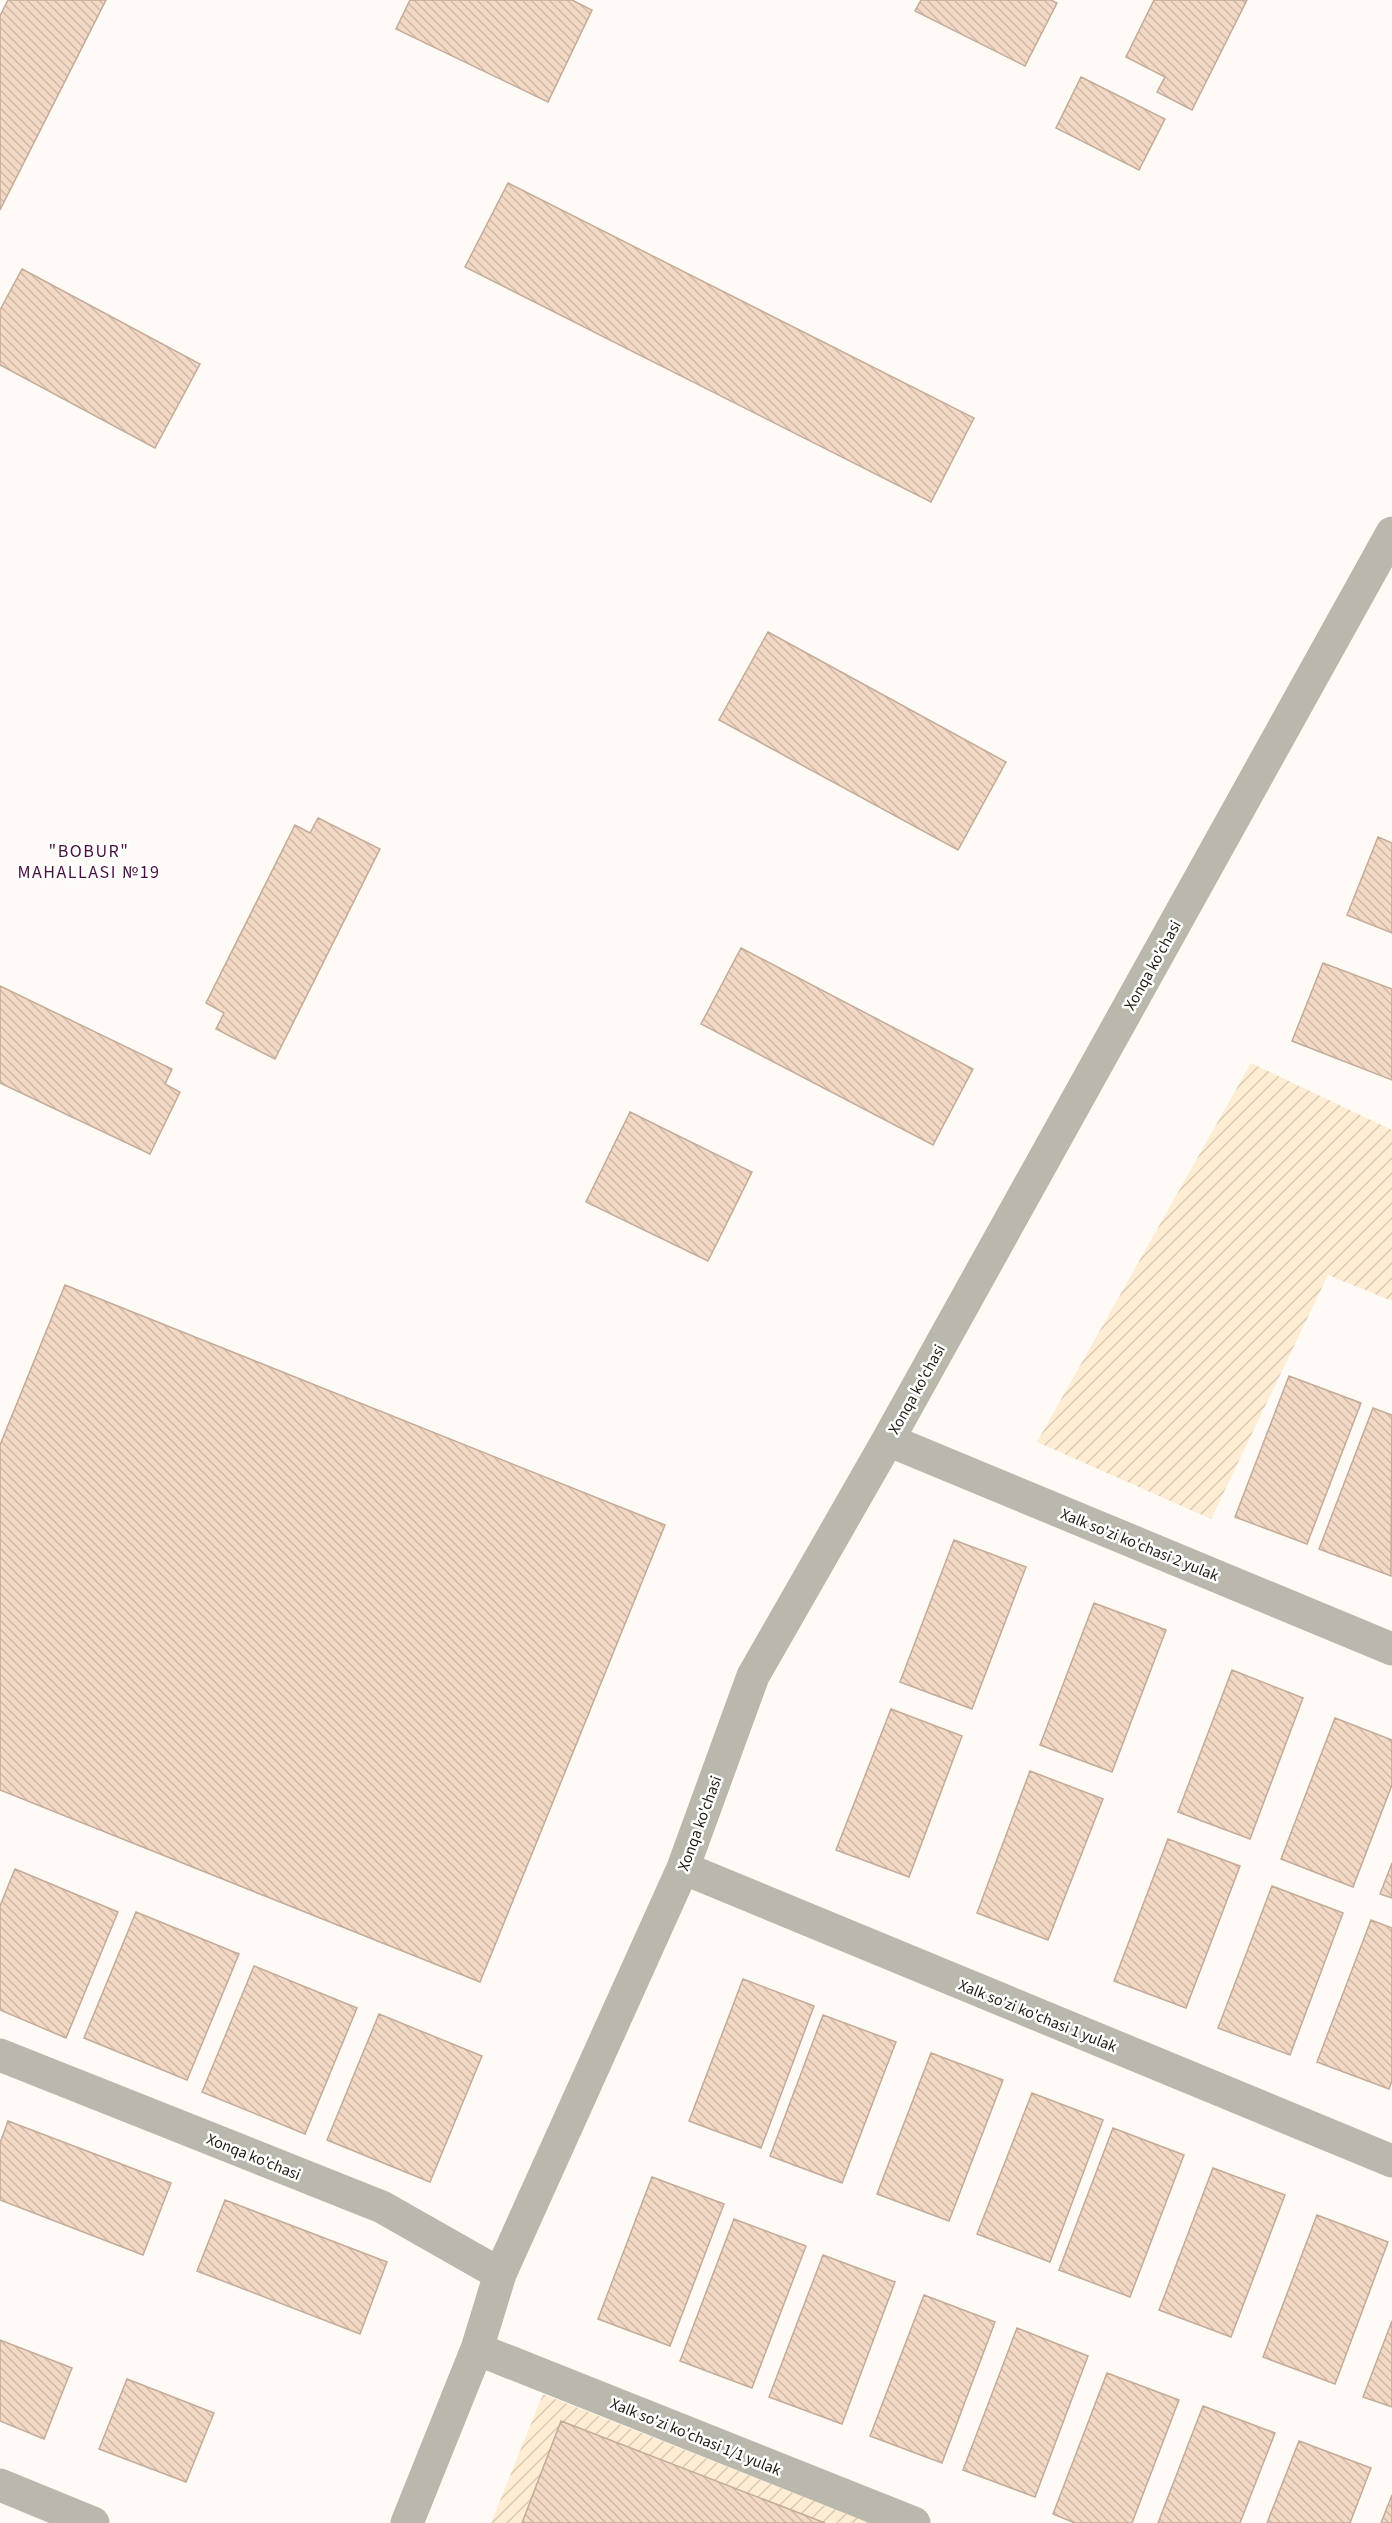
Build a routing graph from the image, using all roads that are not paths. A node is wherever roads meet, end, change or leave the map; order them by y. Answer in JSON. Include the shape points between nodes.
{"nodes":[{"id":1,"x":1392,"y":533,"type":"edge"},
{"id":2,"x":888,"y":1440,"type":"junction"},
{"id":3,"x":1392,"y":1648,"type":"edge"},
{"id":4,"x":683,"y":1868,"type":"junction"},
{"id":5,"x":0,"y":2055,"type":"edge"},
{"id":6,"x":1392,"y":2161,"type":"edge"},
{"id":7,"x":500,"y":2274,"type":"junction"},
{"id":8,"x":477,"y":2349,"type":"junction"},
{"id":9,"x":0,"y":2486,"type":"edge"},
{"id":10,"x":93,"y":2523,"type":"edge"},
{"id":11,"x":407,"y":2523,"type":"edge"},
{"id":12,"x":914,"y":2523,"type":"edge"}],
"edges":[{"from":1,"to":2,"type":"street","name":"Xonqa ko'chasi"},
{"from":2,"to":3,"type":"street","name":"Xalk so'zi ko'chasi 2 yulak"},
{"from":2,"to":4,"type":"street","name":"Xonqa ko'chasi","via":[[753,1676]]},
{"from":4,"to":6,"type":"street","name":"Xalk so'zi ko'chasi 1 yulak"},
{"from":4,"to":7,"type":"street","name":"Xonqa ko'chasi"},
{"from":5,"to":7,"type":"street","name":"Xonqa ko'chasi","via":[[382,2207]]},
{"from":7,"to":8,"type":"street","name":"Xonqa ko'chasi"},
{"from":8,"to":11,"type":"street","name":"Xonqa ko'chasi"},
{"from":8,"to":12,"type":"street","name":"Xalk so'zi ko'chasi 1/1 yulak"},
{"from":9,"to":10,"type":"street"}]}
